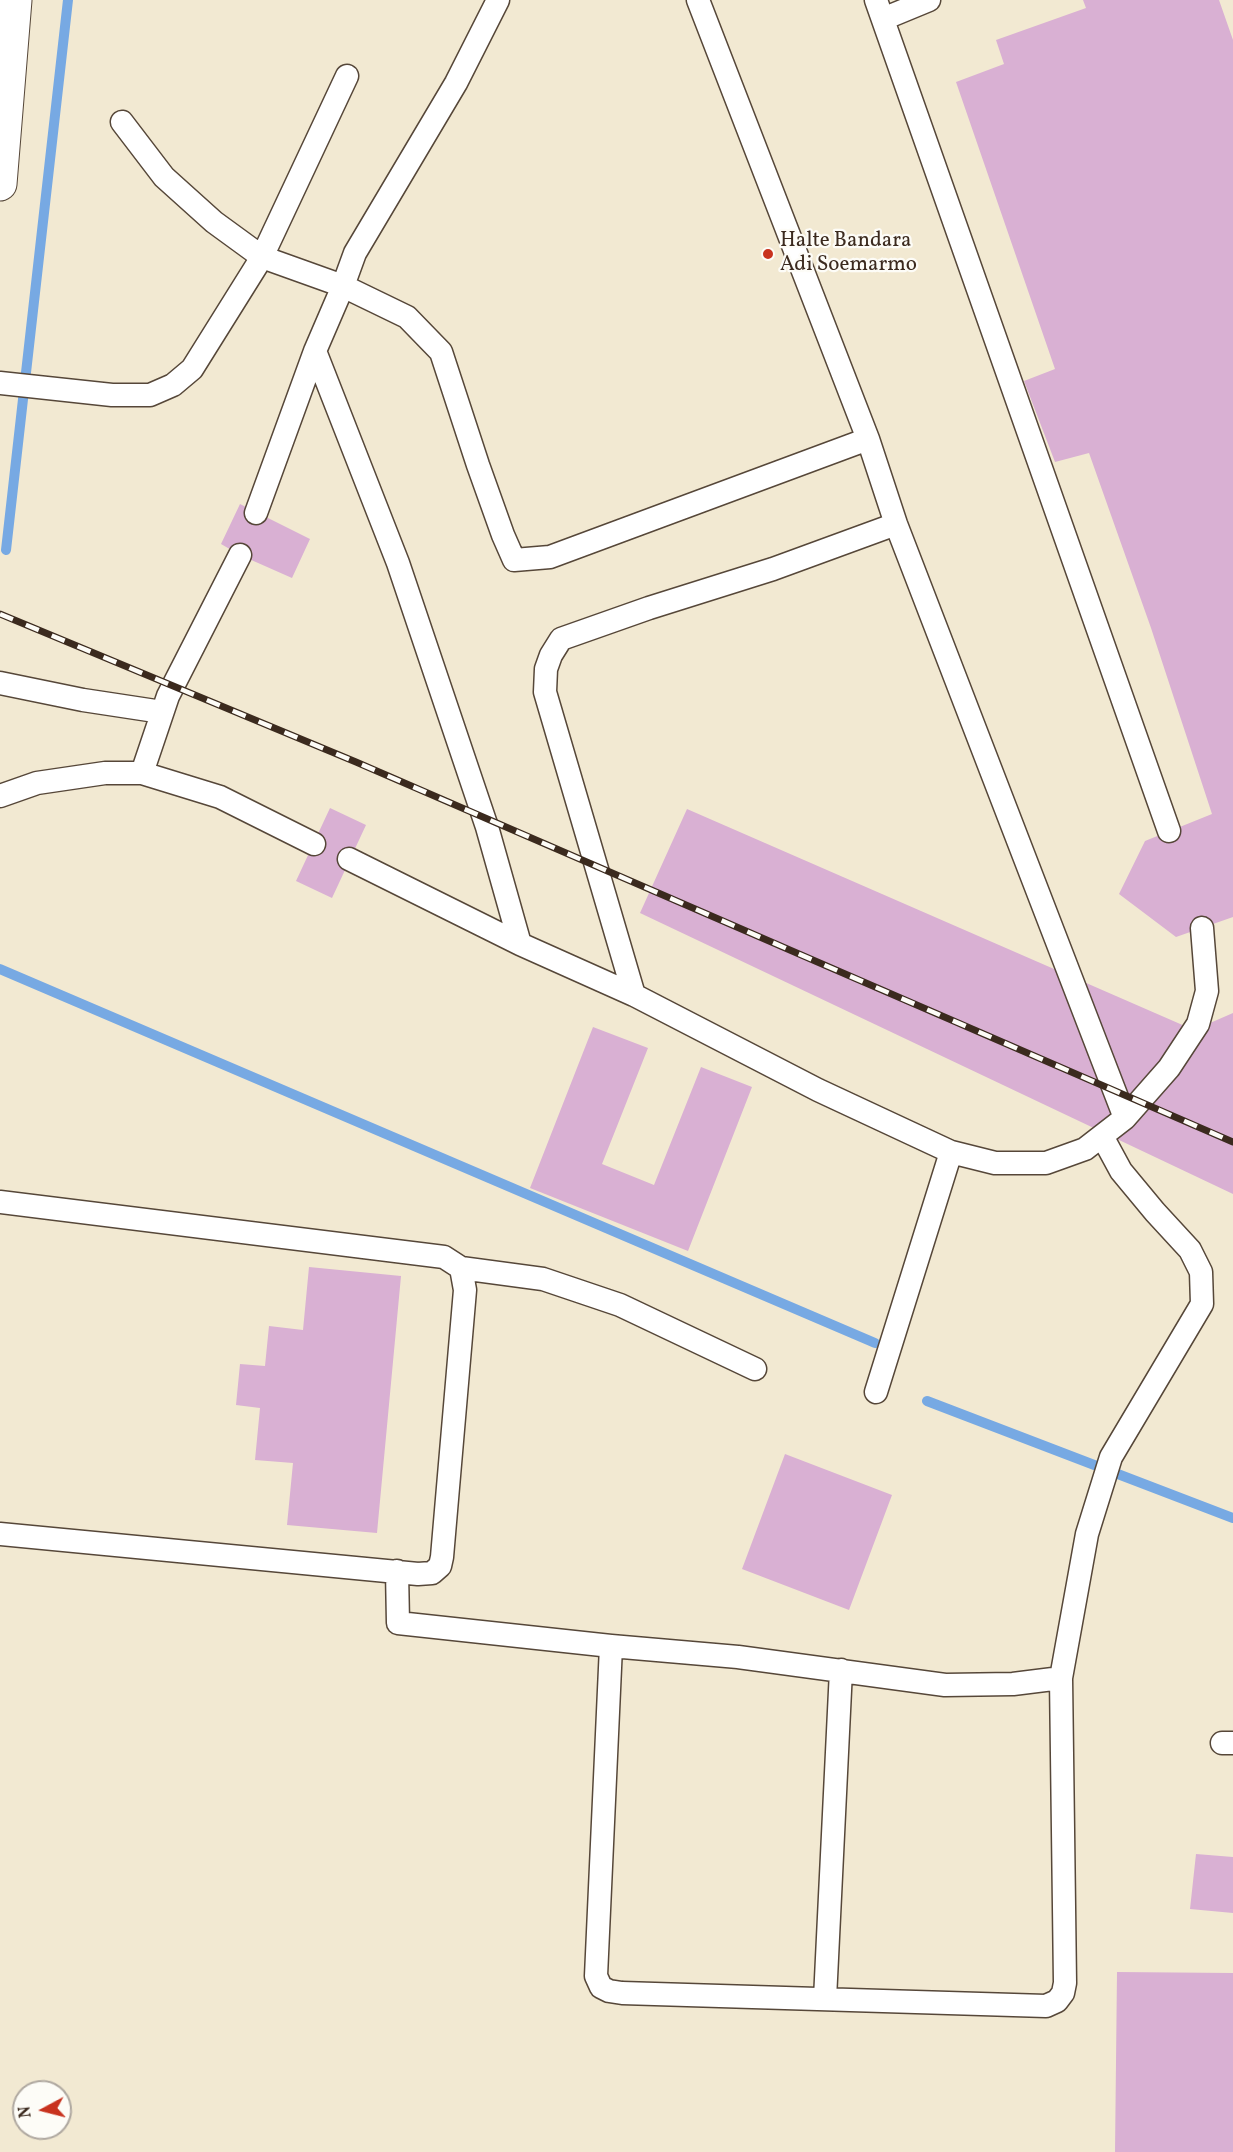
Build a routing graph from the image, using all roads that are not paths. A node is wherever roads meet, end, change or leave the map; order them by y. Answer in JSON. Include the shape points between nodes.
{"nodes":[{"id":1,"x":15,"y":0,"type":"edge"},
{"id":2,"x":498,"y":0,"type":"edge"},
{"id":3,"x":698,"y":0,"type":"edge"},
{"id":4,"x":928,"y":0,"type":"edge"},
{"id":5,"x":879,"y":10,"type":"edge"},
{"id":6,"x":346,"y":76,"type":"dead end"},
{"id":7,"x":122,"y":122,"type":"dead end"},
{"id":8,"x":0,"y":184,"type":"edge"},
{"id":9,"x":262,"y":257,"type":"junction"},
{"id":10,"x":343,"y":286,"type":"junction"},
{"id":11,"x":315,"y":351,"type":"junction"},
{"id":12,"x":0,"y":383,"type":"edge"},
{"id":13,"x":868,"y":439,"type":"junction"},
{"id":14,"x":256,"y":513,"type":"dead end"},
{"id":15,"x":896,"y":524,"type":"junction"},
{"id":16,"x":240,"y":555,"type":"dead end"},
{"id":17,"x":0,"y":683,"type":"edge"},
{"id":18,"x":162,"y":712,"type":"junction"},
{"id":19,"x":142,"y":773,"type":"junction"},
{"id":20,"x":0,"y":796,"type":"edge"},
{"id":21,"x":1169,"y":831,"type":"dead end"},
{"id":22,"x":314,"y":843,"type":"dead end"},
{"id":23,"x":349,"y":860,"type":"dead end"},
{"id":24,"x":1202,"y":928,"type":"dead end"},
{"id":25,"x":520,"y":944,"type":"junction"},
{"id":26,"x":634,"y":995,"type":"junction"},
{"id":27,"x":1125,"y":1118,"type":"junction"},
{"id":28,"x":1102,"y":1136,"type":"junction"},
{"id":29,"x":951,"y":1152,"type":"junction"},
{"id":30,"x":0,"y":1202,"type":"edge"},
{"id":31,"x":461,"y":1269,"type":"junction"},
{"id":32,"x":755,"y":1369,"type":"dead end"},
{"id":33,"x":876,"y":1392,"type":"dead end"},
{"id":34,"x":0,"y":1534,"type":"edge"},
{"id":35,"x":397,"y":1571,"type":"junction"},
{"id":36,"x":611,"y":1646,"type":"junction"},
{"id":37,"x":841,"y":1670,"type":"junction"},
{"id":38,"x":1061,"y":1678,"type":"junction"},
{"id":39,"x":825,"y":1999,"type":"junction"}],
"edges":[{"from":1,"to":8,"type":"street"},
{"from":2,"to":10,"type":"lane","via":[[456,83],[355,253]]},
{"from":3,"to":13,"type":"lane"},
{"from":4,"to":5,"type":"lane"},
{"from":5,"to":21,"type":"lane"},
{"from":6,"to":9,"type":"lane"},
{"from":7,"to":9,"type":"lane","via":[[164,177],[214,222]]},
{"from":9,"to":10,"type":"lane"},
{"from":9,"to":12,"type":"lane","via":[[192,369],[173,385],[150,395]]},
{"from":10,"to":11,"type":"lane"},
{"from":10,"to":13,"type":"lane","via":[[407,317],[441,352],[514,560],[550,557]]},
{"from":11,"to":14,"type":"lane"},
{"from":11,"to":25,"type":"lane","via":[[398,564],[487,826]]},
{"from":13,"to":15,"type":"lane"},
{"from":15,"to":26,"type":"lane","via":[[561,639],[551,655],[545,692]]},
{"from":15,"to":27,"type":"lane"},
{"from":16,"to":18,"type":"lane"},
{"from":17,"to":18,"type":"lane"},
{"from":18,"to":19,"type":"lane"},
{"from":19,"to":20,"type":"lane","via":[[105,773],[37,783]]},
{"from":19,"to":22,"type":"lane","via":[[220,797]]},
{"from":23,"to":25,"type":"lane"},
{"from":24,"to":27,"type":"lane","via":[[1208,991],[1198,1024],[1169,1068]]},
{"from":25,"to":26,"type":"lane"},
{"from":26,"to":29,"type":"lane"},
{"from":27,"to":28,"type":"lane"},
{"from":28,"to":29,"type":"lane","via":[[1085,1149],[1046,1163],[995,1163]]},
{"from":28,"to":38,"type":"lane","via":[[1121,1171],[1190,1250],[1201,1272],[1202,1304],[1111,1457],[1087,1534]]},
{"from":29,"to":33,"type":"lane"},
{"from":30,"to":31,"type":"lane","via":[[444,1257]]},
{"from":31,"to":32,"type":"lane","via":[[543,1279],[609,1302]]},
{"from":31,"to":35,"type":"lane","via":[[465,1290],[442,1557],[440,1566],[432,1573]]},
{"from":34,"to":35,"type":"lane"},
{"from":35,"to":36,"type":"lane","via":[[398,1623]]},
{"from":36,"to":37,"type":"lane"},
{"from":36,"to":39,"type":"lane","via":[[596,1976],[601,1987],[622,1993]]},
{"from":37,"to":38,"type":"lane","via":[[945,1685],[1013,1684]]},
{"from":37,"to":39,"type":"lane"},
{"from":38,"to":39,"type":"lane","via":[[1063,1993],[1046,2006]]}]}
